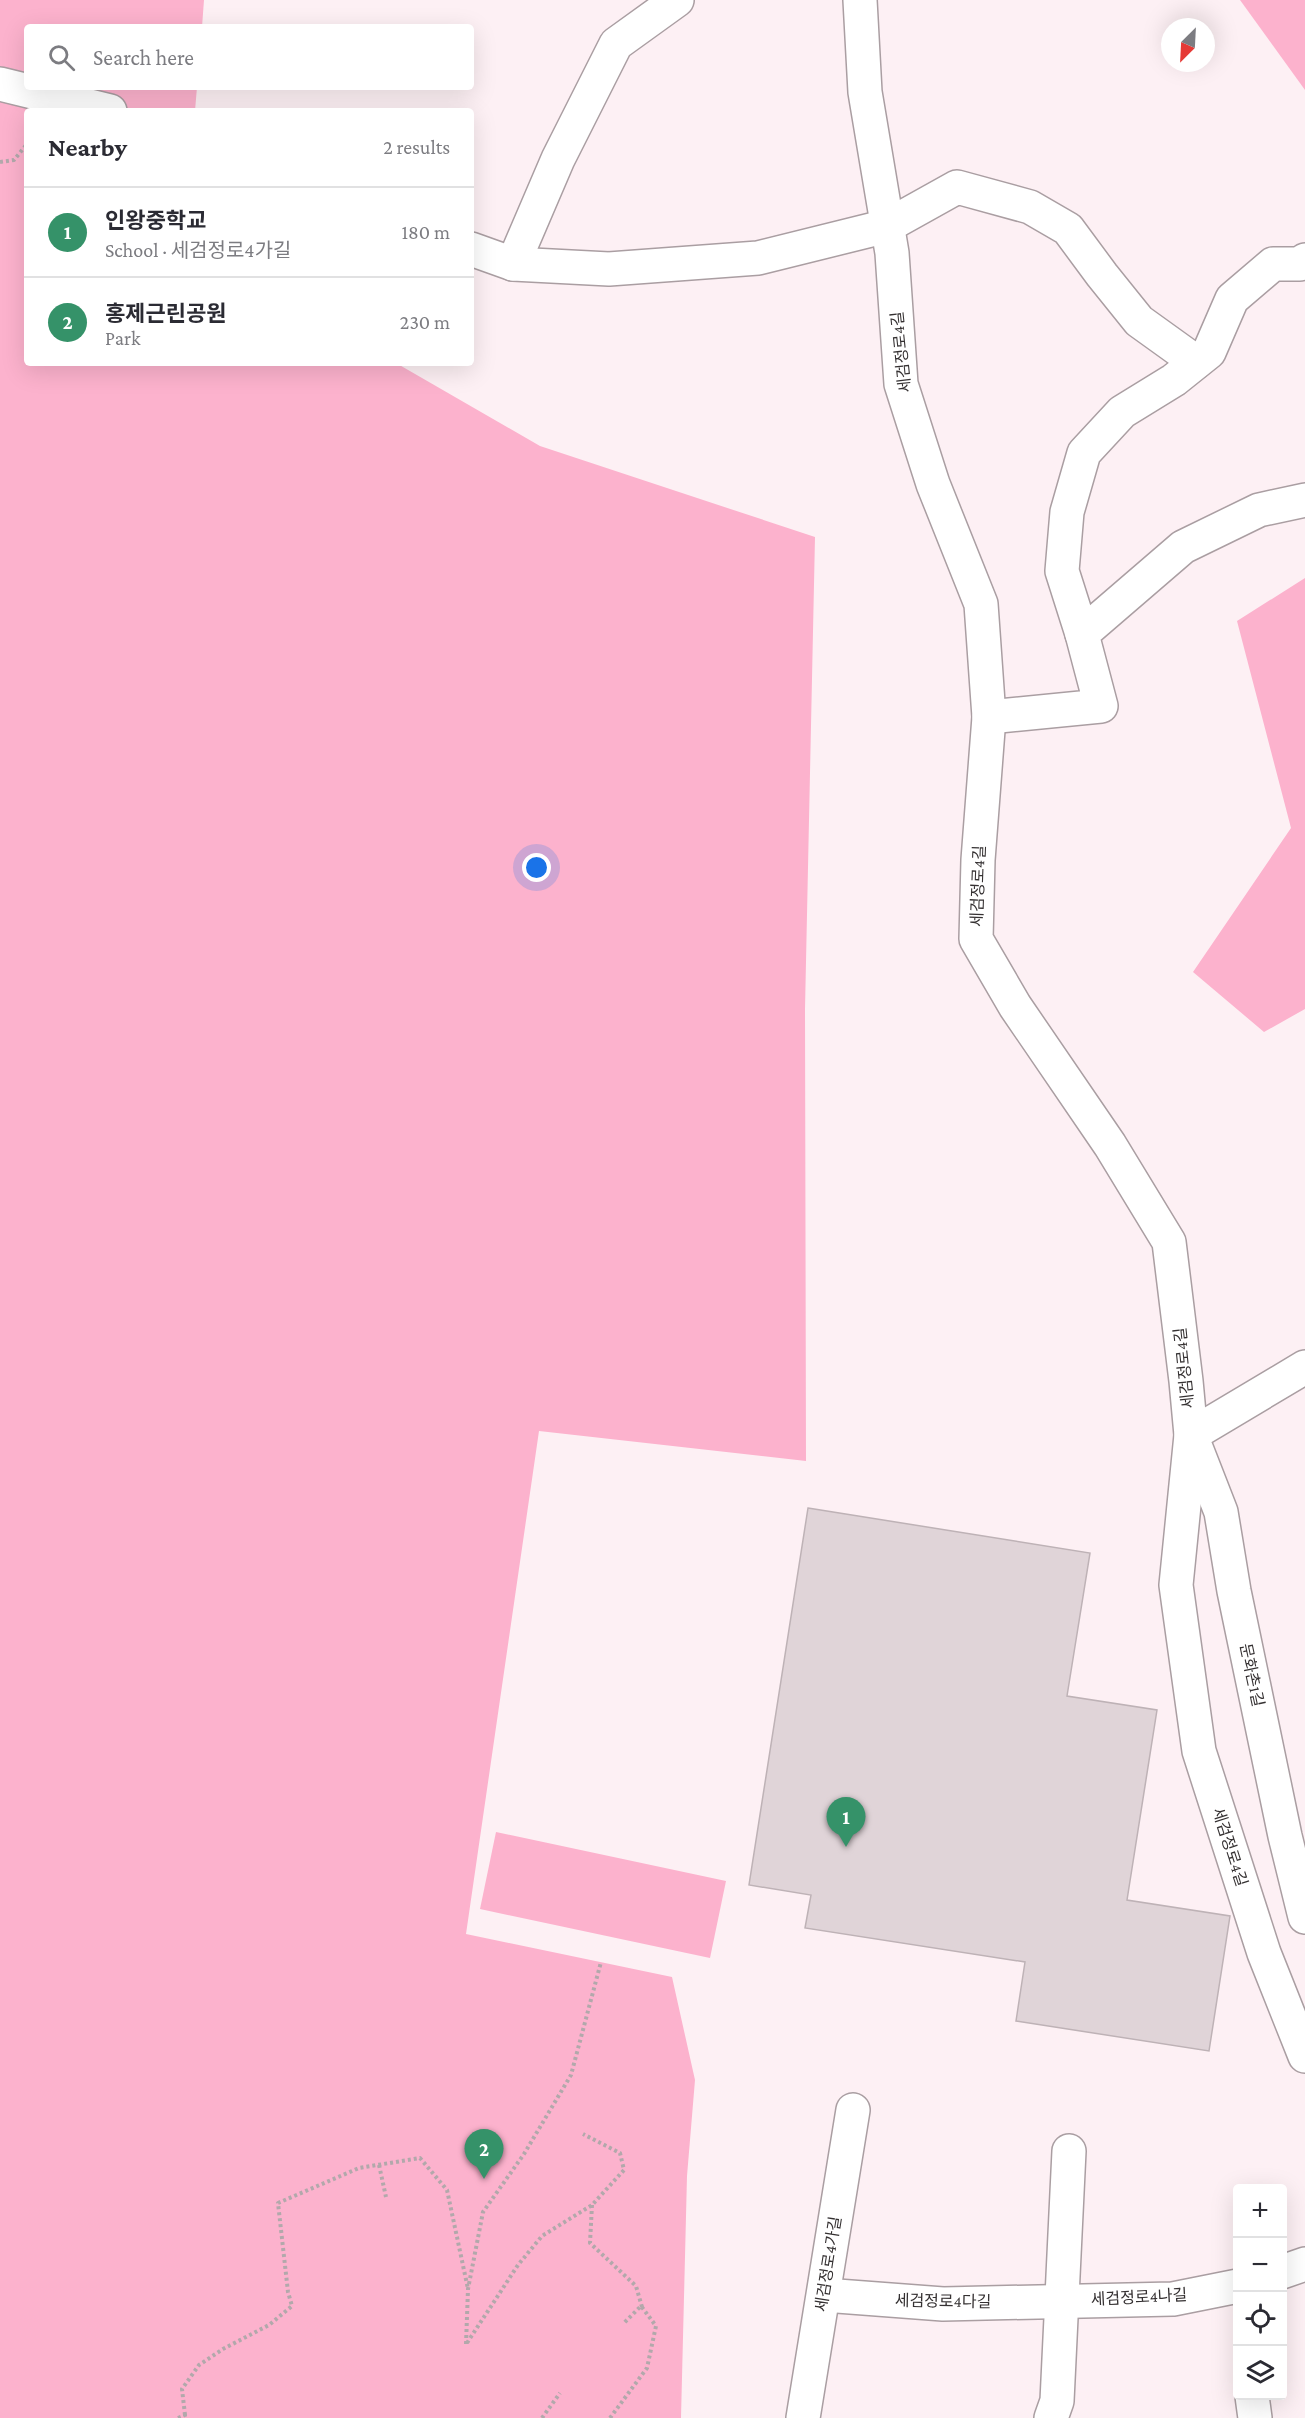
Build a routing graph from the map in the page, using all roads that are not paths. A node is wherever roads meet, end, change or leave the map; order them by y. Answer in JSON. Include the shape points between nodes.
{"nodes":[{"id":1,"x":677,"y":0,"type":"edge"},
{"id":2,"x":860,"y":0,"type":"edge"},
{"id":3,"x":0,"y":84,"type":"edge"},
{"id":4,"x":24,"y":90,"type":"edge"},
{"id":5,"x":24,"y":90,"type":"edge"},
{"id":6,"x":98,"y":108,"type":"edge"},
{"id":7,"x":887,"y":226,"type":"junction"},
{"id":8,"x":474,"y":250,"type":"edge"},
{"id":9,"x":1305,"y":260,"type":"edge"},
{"id":10,"x":513,"y":264,"type":"junction"},
{"id":11,"x":1196,"y":362,"type":"junction"},
{"id":12,"x":1305,"y":500,"type":"edge"},
{"id":13,"x":1082,"y":634,"type":"junction"},
{"id":14,"x":989,"y":717,"type":"junction"},
{"id":15,"x":1305,"y":1367,"type":"edge"},
{"id":16,"x":1191,"y":1435,"type":"junction"},
{"id":17,"x":1305,"y":1917,"type":"edge"},
{"id":18,"x":1305,"y":2056,"type":"edge"},
{"id":19,"x":853,"y":2109,"type":"dead end"},
{"id":20,"x":1069,"y":2151,"type":"dead end"},
{"id":21,"x":1305,"y":2264,"type":"edge"},
{"id":22,"x":1287,"y":2270,"type":"edge"},
{"id":23,"x":1233,"y":2293,"type":"edge"},
{"id":24,"x":824,"y":2295,"type":"junction"},
{"id":25,"x":1062,"y":2300,"type":"junction"},
{"id":26,"x":1253,"y":2400,"type":"edge"},
{"id":27,"x":803,"y":2418,"type":"edge"},
{"id":28,"x":1052,"y":2418,"type":"edge"},
{"id":29,"x":1255,"y":2418,"type":"edge"}],
"edges":[{"from":1,"to":10,"type":"street","via":[[616,44],[558,159]]},
{"from":2,"to":7,"type":"street","name":"세검정로4길","via":[[865,92]]},
{"from":3,"to":5,"type":"street"},
{"from":4,"to":6,"type":"street"},
{"from":7,"to":10,"type":"street","via":[[758,258],[609,269]]},
{"from":7,"to":11,"type":"street","via":[[957,187],[1030,207],[1068,228],[1139,321]]},
{"from":7,"to":14,"type":"street","name":"세검정로4길","via":[[901,384],[933,484],[981,604]]},
{"from":8,"to":10,"type":"street"},
{"from":9,"to":11,"type":"street","via":[[1300,264],[1273,264],[1232,298],[1209,352]]},
{"from":11,"to":13,"type":"street","via":[[1122,412],[1084,453],[1067,512],[1062,571]]},
{"from":12,"to":13,"type":"street","via":[[1259,510],[1184,547]]},
{"from":13,"to":14,"type":"street","via":[[1101,706]]},
{"from":14,"to":16,"type":"street","name":"세검정로4길","via":[[976,939],[1015,1006],[1110,1145],[1169,1242]]},
{"from":15,"to":16,"type":"street"},
{"from":16,"to":17,"type":"street","name":"문화촌1길","via":[[1221,1512],[1234,1591]]},
{"from":16,"to":18,"type":"street","name":"세검정로4길","via":[[1176,1585],[1199,1751],[1264,1953]]},
{"from":19,"to":24,"type":"street","name":"세검정로4가길"},
{"from":20,"to":25,"type":"street"},
{"from":21,"to":22,"type":"street"},
{"from":23,"to":25,"type":"street","name":"세검정로4나길","via":[[1173,2299]]},
{"from":24,"to":25,"type":"street","name":"세검정로4다길","via":[[943,2304]]},
{"from":24,"to":27,"type":"street","name":"세검정로4가길"},
{"from":25,"to":28,"type":"street","via":[[1057,2401]]},
{"from":26,"to":29,"type":"street"}]}
